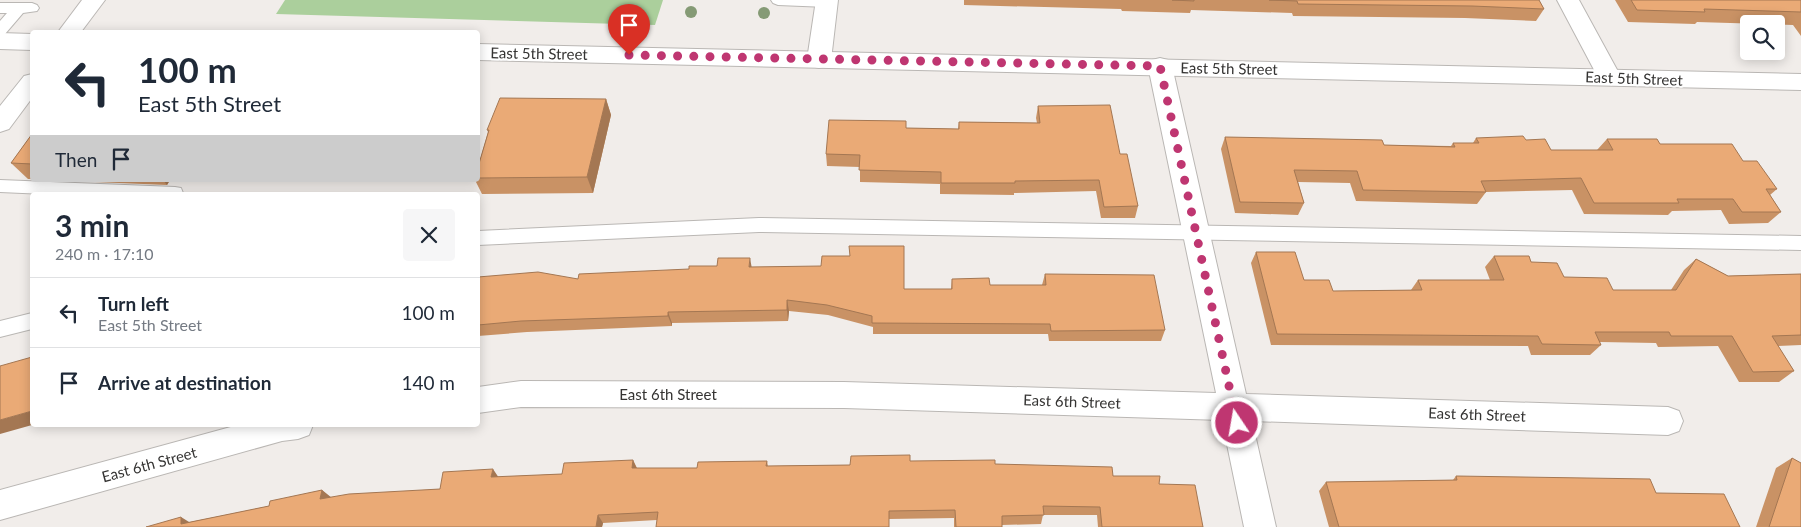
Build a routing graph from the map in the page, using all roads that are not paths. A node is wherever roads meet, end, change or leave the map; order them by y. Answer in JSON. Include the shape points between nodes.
{"nodes":[{"id":1,"x":94,"y":0,"type":"edge"},
{"id":2,"x":778,"y":0,"type":"edge"},
{"id":3,"x":1568,"y":0,"type":"edge"},
{"id":4,"x":827,"y":1,"type":"edge"},
{"id":5,"x":0,"y":8,"type":"edge"},
{"id":6,"x":72,"y":30,"type":"edge"},
{"id":7,"x":0,"y":31,"type":"edge"},
{"id":8,"x":0,"y":42,"type":"edge"},
{"id":9,"x":30,"y":42,"type":"edge"},
{"id":10,"x":480,"y":52,"type":"edge"},
{"id":11,"x":819,"y":60,"type":"junction"},
{"id":12,"x":1160,"y":66,"type":"junction"},
{"id":13,"x":1609,"y":77,"type":"junction"},
{"id":14,"x":1801,"y":82,"type":"edge"},
{"id":15,"x":30,"y":85,"type":"edge"},
{"id":16,"x":0,"y":123,"type":"edge"},
{"id":17,"x":0,"y":186,"type":"edge"},
{"id":18,"x":150,"y":192,"type":"edge"},
{"id":19,"x":1197,"y":232,"type":"junction"},
{"id":20,"x":480,"y":238,"type":"edge"},
{"id":21,"x":1801,"y":243,"type":"edge"},
{"id":22,"x":30,"y":322,"type":"edge"},
{"id":23,"x":0,"y":329,"type":"edge"},
{"id":24,"x":480,"y":400,"type":"edge"},
{"id":25,"x":1233,"y":406,"type":"junction"},
{"id":26,"x":1668,"y":421,"type":"dead end"},
{"id":27,"x":282,"y":427,"type":"edge"},
{"id":28,"x":0,"y":505,"type":"edge"},
{"id":29,"x":1260,"y":527,"type":"edge"}],
"edges":[{"from":1,"to":6,"type":"street"},
{"from":2,"to":4,"type":"lane"},
{"from":3,"to":13,"type":"street"},
{"from":4,"to":11,"type":"street"},
{"from":5,"to":7,"type":"lane","via":[[25,8]]},
{"from":8,"to":9,"type":"street"},
{"from":10,"to":11,"type":"street","name":"East 5th Street"},
{"from":11,"to":12,"type":"street","name":"East 5th Street"},
{"from":12,"to":13,"type":"street","name":"East 5th Street"},
{"from":12,"to":19,"type":"street"},
{"from":13,"to":14,"type":"street","name":"East 5th Street"},
{"from":15,"to":16,"type":"street"},
{"from":17,"to":18,"type":"lane"},
{"from":19,"to":20,"type":"lane","via":[[759,225]]},
{"from":19,"to":21,"type":"lane"},
{"from":19,"to":25,"type":"street"},
{"from":22,"to":23,"type":"lane"},
{"from":24,"to":25,"type":"street","name":"East 6th Street","via":[[521,394],[844,394]]},
{"from":25,"to":26,"type":"street","name":"East 6th Street"},
{"from":25,"to":29,"type":"street"},
{"from":27,"to":28,"type":"street","name":"East 6th Street"}]}
